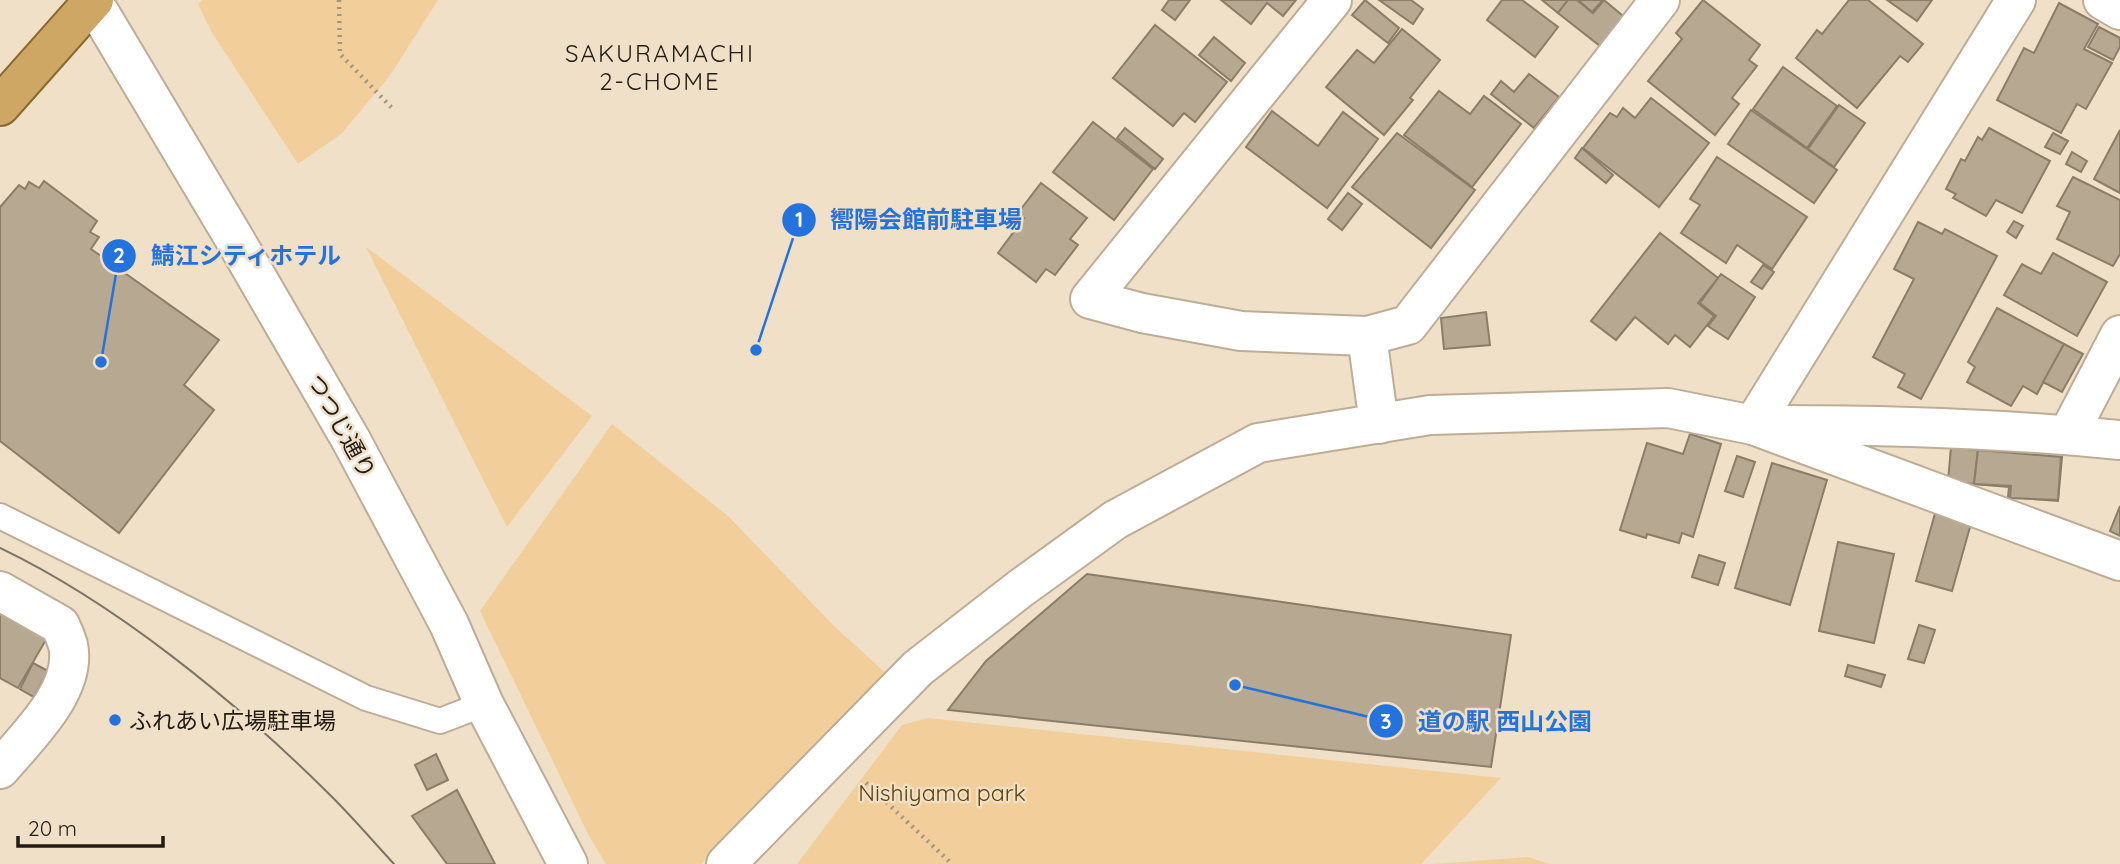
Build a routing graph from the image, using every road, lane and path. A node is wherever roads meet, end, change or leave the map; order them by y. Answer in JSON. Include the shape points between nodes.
{"nodes":[{"id":1,"x":339,"y":0,"type":"edge"},
{"id":2,"x":1332,"y":0,"type":"edge"},
{"id":3,"x":1660,"y":0,"type":"edge"},
{"id":4,"x":2016,"y":0,"type":"edge"},
{"id":5,"x":2103,"y":0,"type":"edge"},
{"id":6,"x":93,"y":1,"type":"edge"},
{"id":7,"x":2120,"y":10,"type":"edge"},
{"id":8,"x":0,"y":106,"type":"edge"},
{"id":9,"x":393,"y":108,"type":"dead end"},
{"id":10,"x":2120,"y":335,"type":"edge"},
{"id":11,"x":1367,"y":336,"type":"junction"},
{"id":12,"x":1379,"y":424,"type":"junction"},
{"id":13,"x":1753,"y":425,"type":"junction"},
{"id":14,"x":2068,"y":435,"type":"junction"},
{"id":15,"x":2120,"y":440,"type":"edge"},
{"id":16,"x":0,"y":516,"type":"edge"},
{"id":17,"x":2120,"y":561,"type":"edge"},
{"id":18,"x":0,"y":591,"type":"edge"},
{"id":19,"x":484,"y":704,"type":"junction"},
{"id":20,"x":0,"y":769,"type":"edge"},
{"id":21,"x":862,"y":779,"type":"dead end"},
{"id":22,"x":568,"y":864,"type":"edge"},
{"id":23,"x":726,"y":864,"type":"edge"},
{"id":24,"x":952,"y":864,"type":"edge"}],
"edges":[{"from":1,"to":9,"type":"path","via":[[340,54]]},
{"from":2,"to":11,"type":"street","via":[[1090,299],[1241,331]]},
{"from":3,"to":11,"type":"street","via":[[1408,325]]},
{"from":4,"to":13,"type":"street"},
{"from":5,"to":7,"type":"street"},
{"from":6,"to":8,"type":"highway"},
{"from":6,"to":19,"type":"street","name":"つつじ通り","via":[[351,440],[449,624]]},
{"from":10,"to":14,"type":"street"},
{"from":11,"to":12,"type":"street"},
{"from":12,"to":13,"type":"street","via":[[1430,415],[1668,408]]},
{"from":12,"to":23,"type":"street","via":[[1258,443],[1115,520],[918,668]]},
{"from":13,"to":14,"type":"street"},
{"from":13,"to":17,"type":"street"},
{"from":14,"to":15,"type":"street"},
{"from":16,"to":19,"type":"lane","via":[[366,698],[440,721]]},
{"from":18,"to":20,"type":"street","via":[[61,625],[69,647],[67,673],[56,701]]},
{"from":19,"to":22,"type":"street","name":"つつじ通り"},
{"from":21,"to":24,"type":"path"}]}
